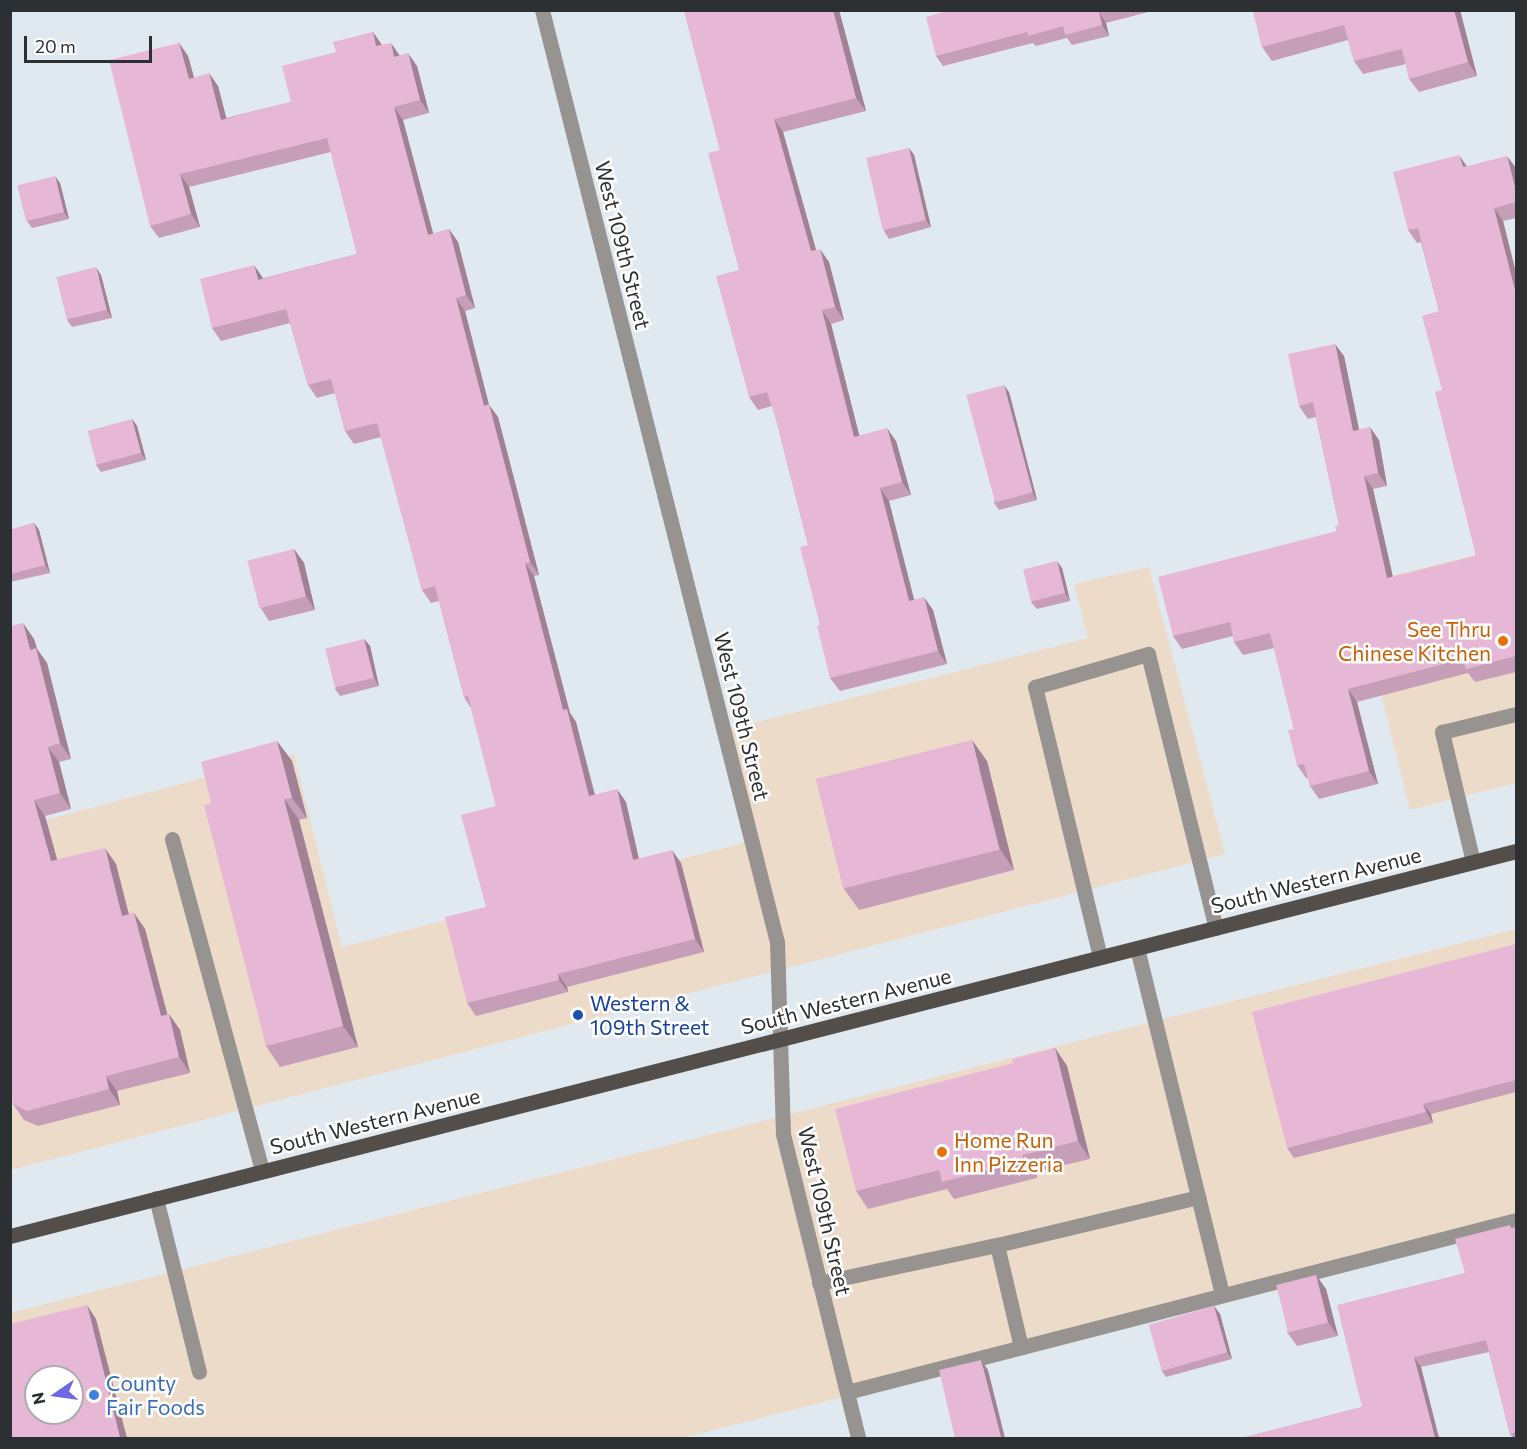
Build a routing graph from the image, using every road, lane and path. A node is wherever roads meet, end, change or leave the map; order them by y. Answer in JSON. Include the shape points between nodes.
{"nodes":[{"id":1,"x":542,"y":10,"type":"edge"},
{"id":2,"x":1516,"y":714,"type":"edge"},
{"id":3,"x":172,"y":839,"type":"dead end"},
{"id":4,"x":1516,"y":851,"type":"edge"},
{"id":5,"x":1473,"y":862,"type":"junction"},
{"id":6,"x":1216,"y":928,"type":"junction"},
{"id":7,"x":1137,"y":948,"type":"junction"},
{"id":8,"x":1100,"y":957,"type":"junction"},
{"id":9,"x":781,"y":1039,"type":"junction"},
{"id":10,"x":262,"y":1171,"type":"junction"},
{"id":11,"x":1198,"y":1197,"type":"junction"},
{"id":12,"x":156,"y":1198,"type":"junction"},
{"id":13,"x":1516,"y":1220,"type":"edge"},
{"id":14,"x":10,"y":1236,"type":"edge"},
{"id":15,"x":997,"y":1245,"type":"junction"},
{"id":16,"x":819,"y":1283,"type":"junction"},
{"id":17,"x":1222,"y":1295,"type":"junction"},
{"id":18,"x":1021,"y":1347,"type":"junction"},
{"id":19,"x":199,"y":1372,"type":"dead end"},
{"id":20,"x":847,"y":1392,"type":"junction"},
{"id":21,"x":858,"y":1438,"type":"edge"}],
"edges":[{"from":1,"to":9,"type":"street","name":"West 109th Street","via":[[777,942]]},
{"from":2,"to":5,"type":"street","via":[[1442,732]]},
{"from":3,"to":10,"type":"street"},
{"from":4,"to":5,"type":"main road","name":"South Western Avenue"},
{"from":5,"to":6,"type":"main road","name":"South Western Avenue"},
{"from":6,"to":7,"type":"main road","name":"South Western Avenue"},
{"from":6,"to":8,"type":"street","via":[[1148,654],[1035,687]]},
{"from":7,"to":8,"type":"main road","name":"South Western Avenue"},
{"from":7,"to":11,"type":"street"},
{"from":8,"to":9,"type":"main road","name":"South Western Avenue"},
{"from":9,"to":10,"type":"main road","name":"South Western Avenue"},
{"from":9,"to":16,"type":"street","name":"West 109th Street","via":[[783,1134]]},
{"from":10,"to":12,"type":"main road","name":"South Western Avenue"},
{"from":11,"to":15,"type":"street"},
{"from":11,"to":17,"type":"street"},
{"from":12,"to":14,"type":"main road","name":"South Western Avenue"},
{"from":12,"to":19,"type":"street"},
{"from":13,"to":17,"type":"street"},
{"from":15,"to":16,"type":"street"},
{"from":15,"to":18,"type":"street"},
{"from":16,"to":20,"type":"street","name":"West 109th Street"},
{"from":17,"to":18,"type":"street"},
{"from":18,"to":20,"type":"street"},
{"from":20,"to":21,"type":"street","name":"West 109th Street"}]}
